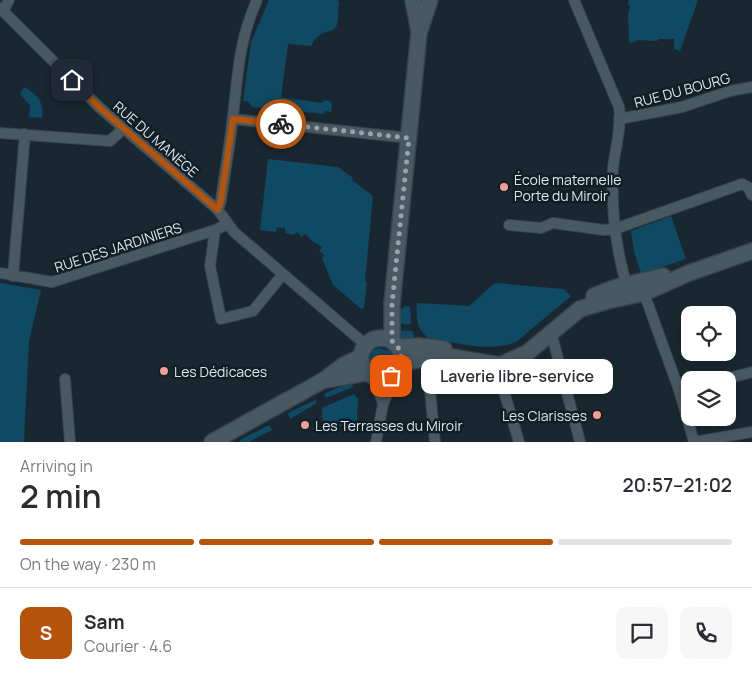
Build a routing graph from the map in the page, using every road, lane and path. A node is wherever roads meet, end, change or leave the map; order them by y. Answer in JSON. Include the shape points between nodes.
{"nodes":[{"id":1,"x":9,"y":0,"type":"edge"},
{"id":2,"x":257,"y":0,"type":"edge"},
{"id":3,"x":413,"y":0,"type":"edge"},
{"id":4,"x":430,"y":0,"type":"edge"},
{"id":5,"x":574,"y":0,"type":"edge"},
{"id":6,"x":2,"y":10,"type":"edge"},
{"id":7,"x":419,"y":33,"type":"junction"},
{"id":8,"x":752,"y":87,"type":"edge"},
{"id":9,"x":233,"y":119,"type":"junction"},
{"id":10,"x":619,"y":119,"type":"junction"},
{"id":11,"x":123,"y":129,"type":"junction"},
{"id":12,"x":0,"y":133,"type":"edge"},
{"id":13,"x":25,"y":134,"type":"junction"},
{"id":14,"x":409,"y":138,"type":"junction"},
{"id":15,"x":751,"y":192,"type":"edge"},
{"id":16,"x":218,"y":210,"type":"junction"},
{"id":17,"x":228,"y":224,"type":"junction"},
{"id":18,"x":509,"y":225,"type":"dead end"},
{"id":19,"x":614,"y":229,"type":"junction"},
{"id":20,"x":215,"y":230,"type":"junction"},
{"id":21,"x":752,"y":251,"type":"edge"},
{"id":22,"x":0,"y":273,"type":"edge"},
{"id":23,"x":689,"y":273,"type":"junction"},
{"id":24,"x":283,"y":274,"type":"junction"},
{"id":25,"x":13,"y":276,"type":"junction"},
{"id":26,"x":634,"y":291,"type":"junction"},
{"id":27,"x":570,"y":306,"type":"junction"},
{"id":28,"x":551,"y":332,"type":"junction"},
{"id":29,"x":379,"y":346,"type":"junction"},
{"id":30,"x":425,"y":357,"type":"junction"},
{"id":31,"x":401,"y":364,"type":"junction"},
{"id":32,"x":500,"y":365,"type":"junction"},
{"id":33,"x":752,"y":372,"type":"edge"},
{"id":34,"x":370,"y":375,"type":"junction"},
{"id":35,"x":391,"y":376,"type":"junction"},
{"id":36,"x":736,"y":376,"type":"edge"},
{"id":37,"x":65,"y":379,"type":"dead end"},
{"id":38,"x":324,"y":380,"type":"junction"},
{"id":39,"x":679,"y":390,"type":"joint"},
{"id":40,"x":383,"y":404,"type":"junction"},
{"id":41,"x":752,"y":432,"type":"edge"},
{"id":42,"x":70,"y":442,"type":"edge"},
{"id":43,"x":212,"y":442,"type":"edge"},
{"id":44,"x":376,"y":442,"type":"edge"},
{"id":45,"x":435,"y":442,"type":"edge"},
{"id":46,"x":519,"y":442,"type":"edge"},
{"id":47,"x":580,"y":442,"type":"edge"},
{"id":48,"x":694,"y":442,"type":"edge"}],
"edges":[{"from":1,"to":6,"type":"street"},
{"from":2,"to":9,"type":"street","via":[[242,42]]},
{"from":3,"to":7,"type":"main road"},
{"from":4,"to":7,"type":"main road"},
{"from":5,"to":10,"type":"street","via":[[616,100]]},
{"from":6,"to":11,"type":"street","name":"RUE DU MANÈGE"},
{"from":7,"to":14,"type":"main road"},
{"from":8,"to":10,"type":"street","name":"RUE DU BOURG","via":[[682,107]]},
{"from":9,"to":14,"type":"street"},
{"from":9,"to":16,"type":"street"},
{"from":10,"to":19,"type":"street","via":[[612,184]]},
{"from":11,"to":13,"type":"street","via":[[110,141]]},
{"from":11,"to":16,"type":"street","name":"RUE DU MANÈGE"},
{"from":12,"to":13,"type":"street"},
{"from":13,"to":25,"type":"street"},
{"from":14,"to":29,"type":"main road","via":[[392,304]]},
{"from":15,"to":19,"type":"street","via":[[742,184]]},
{"from":16,"to":17,"type":"street","name":"RUE DU MANÈGE"},
{"from":17,"to":20,"type":"street","name":"RUE DES JARDINIERS"},
{"from":17,"to":24,"type":"street","name":"RUE DU MANÈGE"},
{"from":18,"to":19,"type":"street","via":[[541,228],[553,223]]},
{"from":19,"to":26,"type":"street","via":[[618,256]]},
{"from":20,"to":24,"type":"street","via":[[210,266],[221,319],[253,311]]},
{"from":20,"to":25,"type":"street","name":"RUE DES JARDINIERS","via":[[52,282]]},
{"from":21,"to":23,"type":"main road"},
{"from":22,"to":25,"type":"street","name":"RUE DES JARDINIERS"},
{"from":23,"to":26,"type":"main road"},
{"from":23,"to":26,"type":"main road","via":[[673,273],[654,279]]},
{"from":24,"to":29,"type":"street","name":"RUE DU MANÈGE"},
{"from":26,"to":27,"type":"main road","via":[[617,287]]},
{"from":26,"to":28,"type":"main road","via":[[580,309]]},
{"from":26,"to":39,"type":"street"},
{"from":27,"to":28,"type":"main road","via":[[550,328]]},
{"from":27,"to":29,"type":"main road","via":[[518,348],[506,353],[477,354],[419,346]]},
{"from":28,"to":32,"type":"main road","via":[[527,352]]},
{"from":28,"to":47,"type":"street"},
{"from":29,"to":31,"type":"main road","via":[[401,355]]},
{"from":29,"to":34,"type":"main road","via":[[363,368]]},
{"from":29,"to":38,"type":"main road"},
{"from":30,"to":31,"type":"main road"},
{"from":30,"to":32,"type":"main road","via":[[441,355]]},
{"from":30,"to":45,"type":"street"},
{"from":31,"to":35,"type":"main road"},
{"from":32,"to":46,"type":"street"},
{"from":33,"to":36,"type":"street"},
{"from":34,"to":35,"type":"main road","via":[[380,379]]},
{"from":34,"to":38,"type":"main road"},
{"from":34,"to":40,"type":"street"},
{"from":35,"to":40,"type":"street"},
{"from":37,"to":42,"type":"street"},
{"from":38,"to":43,"type":"main road"},
{"from":39,"to":48,"type":"street"},
{"from":40,"to":44,"type":"street"},
{"from":41,"to":48,"type":"street"}]}
